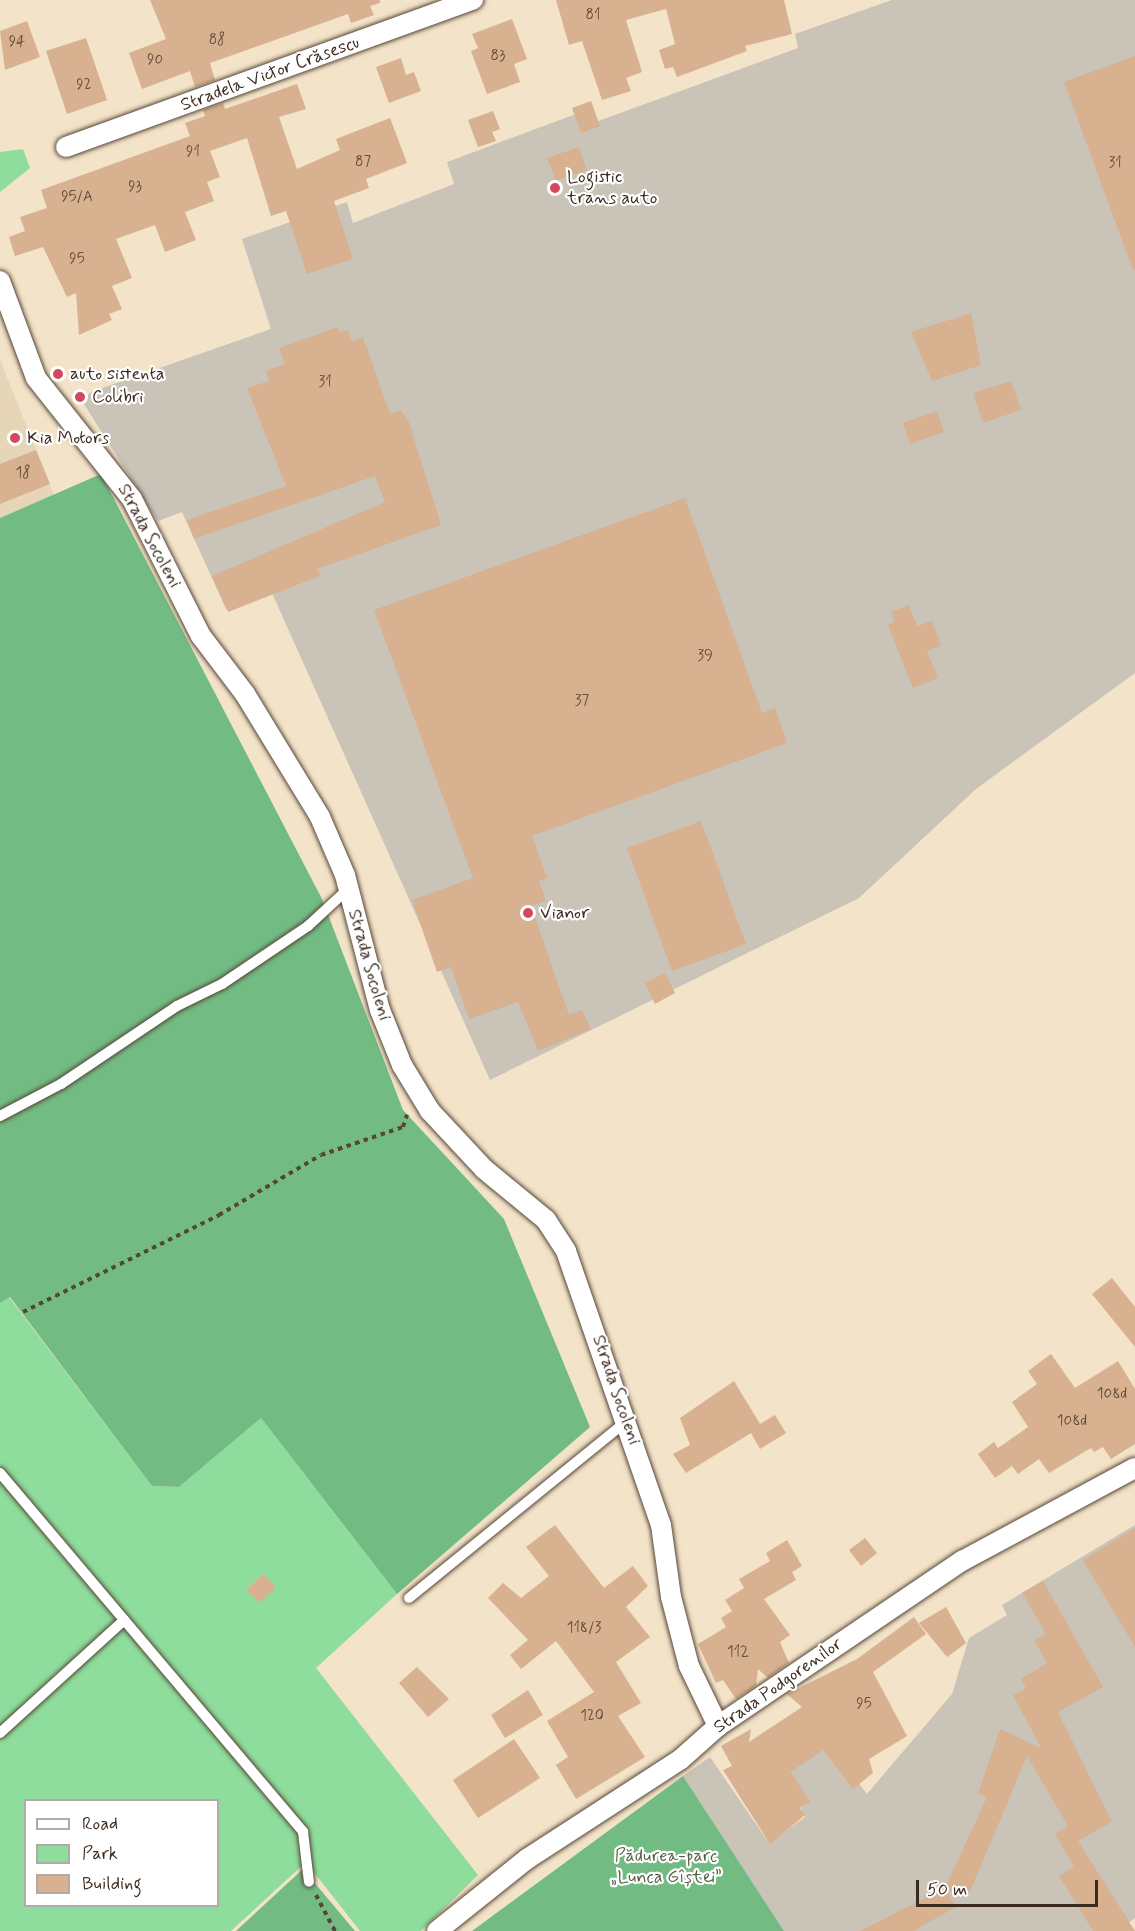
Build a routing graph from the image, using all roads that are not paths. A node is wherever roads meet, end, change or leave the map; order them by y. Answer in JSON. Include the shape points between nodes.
{"nodes":[{"id":1,"x":473,"y":0,"type":"edge"},
{"id":2,"x":66,"y":147,"type":"dead end"},
{"id":3,"x":0,"y":281,"type":"edge"},
{"id":4,"x":348,"y":889,"type":"junction"},
{"id":5,"x":0,"y":1116,"type":"edge"},
{"id":6,"x":627,"y":1421,"type":"junction"},
{"id":7,"x":1135,"y":1468,"type":"edge"},
{"id":8,"x":0,"y":1473,"type":"edge"},
{"id":9,"x":409,"y":1599,"type":"dead end"},
{"id":10,"x":124,"y":1620,"type":"junction"},
{"id":11,"x":718,"y":1726,"type":"junction"},
{"id":12,"x":0,"y":1733,"type":"edge"},
{"id":13,"x":309,"y":1881,"type":"road end"},
{"id":14,"x":438,"y":1931,"type":"edge"}],
"edges":[{"from":1,"to":2,"type":"street","name":"Stradela Victor Crăsescu"},
{"from":3,"to":4,"type":"street","name":"Strada Socoleni","via":[[36,378],[132,499],[201,636],[245,694],[320,817]]},
{"from":4,"to":5,"type":"lane","via":[[308,926],[222,984],[177,1006],[61,1083]]},
{"from":4,"to":6,"type":"street","name":"Strada Socoleni","via":[[380,1010],[416,1089],[463,1148],[546,1220],[566,1251]]},
{"from":6,"to":9,"type":"lane"},
{"from":6,"to":11,"type":"street","name":"Strada Socoleni","via":[[661,1526],[671,1597],[689,1666]]},
{"from":7,"to":11,"type":"street","name":"Strada Podgorenilor","via":[[962,1561]]},
{"from":8,"to":10,"type":"lane"},
{"from":10,"to":12,"type":"lane"},
{"from":10,"to":13,"type":"lane","via":[[303,1832]]},
{"from":11,"to":14,"type":"street","name":"Strada Podgorenilor","via":[[681,1759],[527,1860]]}]}
